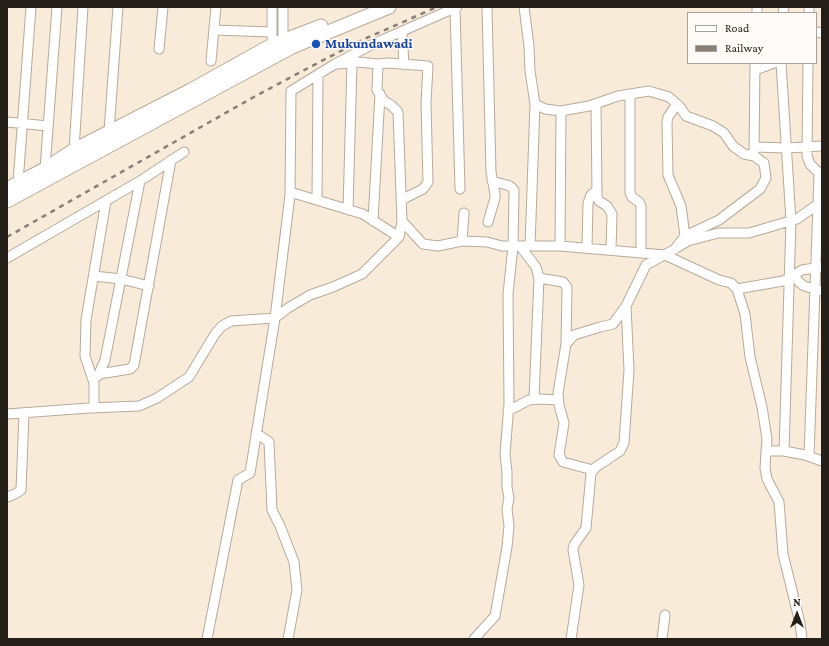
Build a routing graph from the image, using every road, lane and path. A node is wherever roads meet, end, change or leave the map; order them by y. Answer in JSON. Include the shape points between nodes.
{"nodes":[{"id":1,"x":31,"y":7,"type":"edge"},
{"id":2,"x":58,"y":7,"type":"edge"},
{"id":3,"x":83,"y":7,"type":"edge"},
{"id":4,"x":118,"y":7,"type":"edge"},
{"id":5,"x":163,"y":7,"type":"edge"},
{"id":6,"x":216,"y":7,"type":"edge"},
{"id":7,"x":272,"y":7,"type":"edge"},
{"id":8,"x":283,"y":7,"type":"edge"},
{"id":9,"x":369,"y":7,"type":"edge"},
{"id":10,"x":389,"y":7,"type":"edge"},
{"id":11,"x":456,"y":7,"type":"edge"},
{"id":12,"x":487,"y":7,"type":"edge"},
{"id":13,"x":524,"y":7,"type":"edge"},
{"id":14,"x":214,"y":30,"type":"junction"},
{"id":15,"x":402,"y":31,"type":"junction"},
{"id":16,"x":272,"y":32,"type":"junction"},
{"id":17,"x":159,"y":49,"type":"dead end"},
{"id":18,"x":278,"y":49,"type":"junction"},
{"id":19,"x":211,"y":61,"type":"dead end"},
{"id":20,"x":352,"y":63,"type":"junction"},
{"id":21,"x":335,"y":64,"type":"junction"},
{"id":22,"x":378,"y":64,"type":"junction"},
{"id":23,"x":768,"y":64,"type":"edge"},
{"id":24,"x":781,"y":64,"type":"edge"},
{"id":25,"x":808,"y":64,"type":"edge"},
{"id":26,"x":404,"y":65,"type":"junction"},
{"id":27,"x":755,"y":66,"type":"edge"},
{"id":28,"x":318,"y":75,"type":"junction"},
{"id":29,"x":380,"y":94,"type":"junction"},
{"id":30,"x":630,"y":94,"type":"junction"},
{"id":31,"x":535,"y":104,"type":"junction"},
{"id":32,"x":596,"y":104,"type":"junction"},
{"id":33,"x":677,"y":104,"type":"junction"},
{"id":34,"x":561,"y":111,"type":"junction"},
{"id":35,"x":7,"y":122,"type":"edge"},
{"id":36,"x":22,"y":123,"type":"junction"},
{"id":37,"x":48,"y":126,"type":"junction"},
{"id":38,"x":109,"y":131,"type":"junction"},
{"id":39,"x":822,"y":146,"type":"edge"},
{"id":40,"x":806,"y":147,"type":"junction"},
{"id":41,"x":787,"y":148,"type":"junction"},
{"id":42,"x":74,"y":150,"type":"junction"},
{"id":43,"x":754,"y":151,"type":"junction"},
{"id":44,"x":184,"y":152,"type":"dead end"},
{"id":45,"x":171,"y":160,"type":"junction"},
{"id":46,"x":45,"y":169,"type":"junction"},
{"id":47,"x":140,"y":181,"type":"junction"},
{"id":48,"x":492,"y":181,"type":"junction"},
{"id":49,"x":13,"y":186,"type":"edge"},
{"id":50,"x":460,"y":188,"type":"dead end"},
{"id":51,"x":597,"y":190,"type":"junction"},
{"id":52,"x":290,"y":192,"type":"junction"},
{"id":53,"x":317,"y":200,"type":"junction"},
{"id":54,"x":401,"y":200,"type":"junction"},
{"id":55,"x":7,"y":201,"type":"edge"},
{"id":56,"x":106,"y":201,"type":"junction"},
{"id":57,"x":820,"y":203,"type":"edge"},
{"id":58,"x":348,"y":210,"type":"junction"},
{"id":59,"x":464,"y":213,"type":"dead end"},
{"id":60,"x":373,"y":221,"type":"junction"},
{"id":61,"x":402,"y":221,"type":"junction"},
{"id":62,"x":791,"y":221,"type":"junction"},
{"id":63,"x":488,"y":222,"type":"dead end"},
{"id":64,"x":685,"y":236,"type":"junction"},
{"id":65,"x":399,"y":237,"type":"junction"},
{"id":66,"x":462,"y":241,"type":"junction"},
{"id":67,"x":517,"y":246,"type":"junction"},
{"id":68,"x":530,"y":246,"type":"junction"},
{"id":69,"x":560,"y":246,"type":"junction"},
{"id":70,"x":586,"y":248,"type":"junction"},
{"id":71,"x":675,"y":249,"type":"junction"},
{"id":72,"x":611,"y":250,"type":"junction"},
{"id":73,"x":641,"y":252,"type":"junction"},
{"id":74,"x":665,"y":255,"type":"junction"},
{"id":75,"x":7,"y":258,"type":"edge"},
{"id":76,"x":819,"y":268,"type":"edge"},
{"id":77,"x":94,"y":276,"type":"junction"},
{"id":78,"x":792,"y":277,"type":"junction"},
{"id":79,"x":539,"y":278,"type":"junction"},
{"id":80,"x":121,"y":279,"type":"junction"},
{"id":81,"x":149,"y":286,"type":"junction"},
{"id":82,"x":737,"y":289,"type":"junction"},
{"id":83,"x":819,"y":291,"type":"edge"},
{"id":84,"x":626,"y":306,"type":"junction"},
{"id":85,"x":275,"y":318,"type":"junction"},
{"id":86,"x":566,"y":344,"type":"junction"},
{"id":87,"x":99,"y":374,"type":"junction"},
{"id":88,"x":94,"y":383,"type":"junction"},
{"id":89,"x":534,"y":399,"type":"junction"},
{"id":90,"x":558,"y":400,"type":"junction"},
{"id":91,"x":94,"y":408,"type":"junction"},
{"id":92,"x":508,"y":411,"type":"junction"},
{"id":93,"x":7,"y":414,"type":"edge"},
{"id":94,"x":24,"y":414,"type":"junction"},
{"id":95,"x":256,"y":433,"type":"junction"},
{"id":96,"x":784,"y":451,"type":"junction"},
{"id":97,"x":766,"y":452,"type":"junction"},
{"id":98,"x":810,"y":456,"type":"junction"},
{"id":99,"x":822,"y":461,"type":"edge"},
{"id":100,"x":593,"y":470,"type":"junction"},
{"id":101,"x":7,"y":497,"type":"edge"},
{"id":102,"x":665,"y":615,"type":"dead end"},
{"id":103,"x":207,"y":639,"type":"edge"},
{"id":104,"x":288,"y":639,"type":"edge"},
{"id":105,"x":474,"y":639,"type":"edge"},
{"id":106,"x":571,"y":639,"type":"edge"},
{"id":107,"x":662,"y":639,"type":"edge"},
{"id":108,"x":802,"y":639,"type":"edge"}],
"edges":[{"from":1,"to":36,"type":"street"},
{"from":2,"to":37,"type":"street"},
{"from":3,"to":42,"type":"street"},
{"from":4,"to":38,"type":"street"},
{"from":5,"to":17,"type":"street"},
{"from":6,"to":14,"type":"street"},
{"from":7,"to":16,"type":"street"},
{"from":8,"to":18,"type":"street"},
{"from":9,"to":18,"type":"street"},
{"from":10,"to":18,"type":"street"},
{"from":11,"to":15,"type":"street"},
{"from":11,"to":50,"type":"street"},
{"from":12,"to":48,"type":"street"},
{"from":13,"to":31,"type":"street"},
{"from":14,"to":16,"type":"street"},
{"from":14,"to":19,"type":"street"},
{"from":15,"to":21,"type":"street"},
{"from":15,"to":26,"type":"street"},
{"from":16,"to":18,"type":"street"},
{"from":18,"to":38,"type":"street"},
{"from":18,"to":55,"type":"street"},
{"from":20,"to":21,"type":"street"},
{"from":20,"to":22,"type":"street"},
{"from":20,"to":58,"type":"street"},
{"from":21,"to":28,"type":"street"},
{"from":22,"to":26,"type":"street"},
{"from":22,"to":29,"type":"street","via":[[377,90]]},
{"from":23,"to":27,"type":"street"},
{"from":24,"to":41,"type":"street"},
{"from":25,"to":40,"type":"street"},
{"from":26,"to":54,"type":"street","via":[[428,66],[428,182],[423,188]]},
{"from":27,"to":43,"type":"street"},
{"from":28,"to":52,"type":"street","via":[[291,91]]},
{"from":28,"to":53,"type":"street"},
{"from":29,"to":54,"type":"street","via":[[384,101],[398,112]]},
{"from":29,"to":60,"type":"street"},
{"from":30,"to":32,"type":"street"},
{"from":30,"to":33,"type":"street","via":[[649,91],[669,98]]},
{"from":30,"to":73,"type":"street","via":[[630,193],[641,206]]},
{"from":31,"to":34,"type":"street","via":[[545,109]]},
{"from":31,"to":68,"type":"street"},
{"from":32,"to":34,"type":"street"},
{"from":32,"to":51,"type":"street"},
{"from":33,"to":43,"type":"street","via":[[686,116],[724,133],[733,146],[744,154]]},
{"from":33,"to":64,"type":"street","via":[[667,122],[668,168],[681,206]]},
{"from":34,"to":69,"type":"street"},
{"from":35,"to":36,"type":"street"},
{"from":36,"to":37,"type":"street"},
{"from":36,"to":49,"type":"street"},
{"from":37,"to":46,"type":"street"},
{"from":38,"to":42,"type":"street"},
{"from":39,"to":40,"type":"street"},
{"from":40,"to":41,"type":"street"},
{"from":40,"to":57,"type":"street","via":[[808,160],[819,176]]},
{"from":41,"to":43,"type":"street"},
{"from":41,"to":62,"type":"street"},
{"from":42,"to":46,"type":"street"},
{"from":43,"to":64,"type":"street","via":[[764,163],[766,178],[760,189],[719,220]]},
{"from":44,"to":45,"type":"street"},
{"from":45,"to":47,"type":"street"},
{"from":45,"to":81,"type":"street"},
{"from":46,"to":49,"type":"street"},
{"from":47,"to":56,"type":"street"},
{"from":47,"to":80,"type":"street"},
{"from":48,"to":63,"type":"street","via":[[495,198]]},
{"from":48,"to":67,"type":"street","via":[[510,186],[514,190]]},
{"from":51,"to":70,"type":"street","via":[[591,195],[588,203]]},
{"from":51,"to":72,"type":"street","via":[[599,201],[607,206],[612,214]]},
{"from":52,"to":53,"type":"street"},
{"from":52,"to":85,"type":"street"},
{"from":53,"to":58,"type":"street"},
{"from":54,"to":61,"type":"street"},
{"from":56,"to":75,"type":"street"},
{"from":56,"to":77,"type":"street"},
{"from":57,"to":62,"type":"street"},
{"from":57,"to":76,"type":"street"},
{"from":58,"to":60,"type":"street","via":[[363,214]]},
{"from":59,"to":66,"type":"street"},
{"from":60,"to":65,"type":"street"},
{"from":61,"to":65,"type":"street"},
{"from":61,"to":66,"type":"street","via":[[423,244],[438,246]]},
{"from":62,"to":71,"type":"street","via":[[749,233],[718,233],[688,242]]},
{"from":62,"to":78,"type":"street"},
{"from":64,"to":71,"type":"street"},
{"from":65,"to":85,"type":"street","via":[[362,274],[310,295]]},
{"from":66,"to":67,"type":"street"},
{"from":67,"to":68,"type":"street"},
{"from":67,"to":79,"type":"street","via":[[536,267]]},
{"from":67,"to":92,"type":"street","via":[[508,294]]},
{"from":68,"to":69,"type":"street"},
{"from":69,"to":70,"type":"street"},
{"from":70,"to":72,"type":"street"},
{"from":71,"to":74,"type":"street"},
{"from":72,"to":73,"type":"street"},
{"from":73,"to":74,"type":"street"},
{"from":74,"to":82,"type":"street","via":[[731,283]]},
{"from":74,"to":84,"type":"street","via":[[646,265]]},
{"from":76,"to":78,"type":"street","via":[[802,270]]},
{"from":76,"to":83,"type":"street"},
{"from":77,"to":80,"type":"street"},
{"from":77,"to":88,"type":"street","via":[[86,320],[85,356]]},
{"from":78,"to":82,"type":"street"},
{"from":78,"to":83,"type":"street","via":[[801,284]]},
{"from":78,"to":96,"type":"street"},
{"from":79,"to":86,"type":"street","via":[[563,282],[567,287]]},
{"from":79,"to":89,"type":"street"},
{"from":80,"to":81,"type":"street"},
{"from":80,"to":87,"type":"street","via":[[105,360]]},
{"from":81,"to":87,"type":"street","via":[[134,365],[130,370]]},
{"from":82,"to":97,"type":"street","via":[[745,314],[750,357],[762,407],[767,439]]},
{"from":83,"to":98,"type":"street"},
{"from":84,"to":86,"type":"street","via":[[613,324],[574,335]]},
{"from":84,"to":100,"type":"street","via":[[629,370],[624,443],[620,451]]},
{"from":85,"to":91,"type":"street","via":[[231,321],[222,326],[189,377],[157,398],[139,406]]},
{"from":85,"to":95,"type":"street"},
{"from":86,"to":90,"type":"street"},
{"from":87,"to":88,"type":"street"},
{"from":88,"to":91,"type":"street"},
{"from":89,"to":90,"type":"street"},
{"from":89,"to":92,"type":"street"},
{"from":90,"to":100,"type":"street","via":[[564,423],[560,458],[563,462]]},
{"from":91,"to":94,"type":"street"},
{"from":92,"to":105,"type":"street","via":[[505,454],[509,498],[507,547],[495,616]]},
{"from":93,"to":94,"type":"street"},
{"from":94,"to":101,"type":"street","via":[[21,490]]},
{"from":95,"to":103,"type":"street","via":[[250,472],[238,480]]},
{"from":95,"to":104,"type":"street","via":[[269,442],[272,510],[294,562],[297,590]]},
{"from":96,"to":97,"type":"street"},
{"from":96,"to":98,"type":"street"},
{"from":97,"to":108,"type":"street","via":[[767,479],[779,502],[783,554]]},
{"from":98,"to":99,"type":"street"},
{"from":100,"to":106,"type":"street","via":[[586,528],[573,550],[579,585]]},
{"from":102,"to":107,"type":"street"}]}
